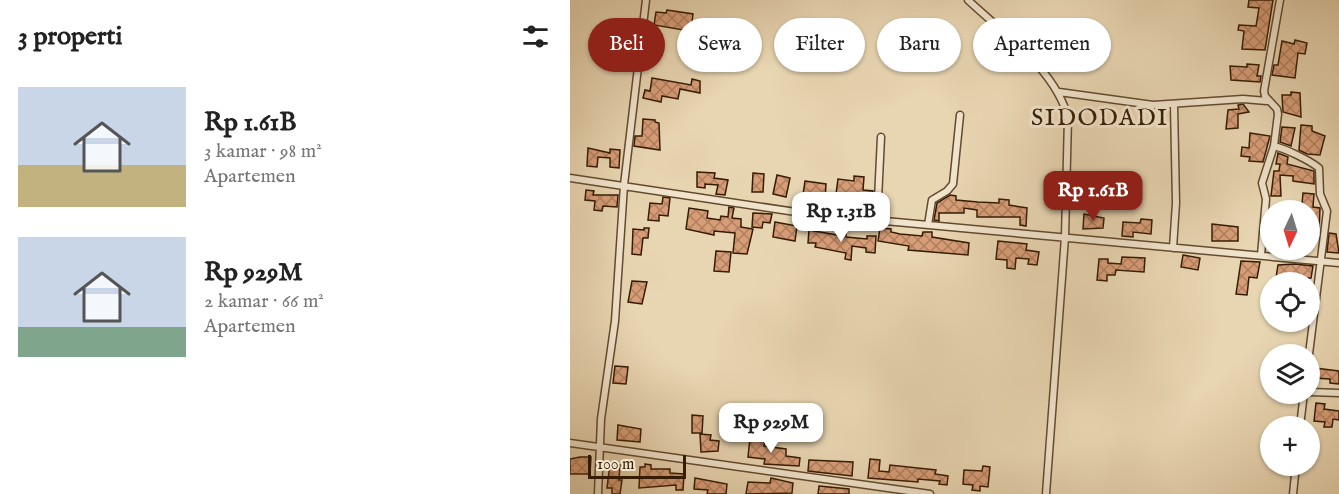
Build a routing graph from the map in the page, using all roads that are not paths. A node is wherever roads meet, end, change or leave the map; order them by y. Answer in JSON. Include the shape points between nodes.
{"nodes":[{"id":1,"x":646,"y":0,"type":"edge"},
{"id":2,"x":968,"y":0,"type":"edge"},
{"id":3,"x":1280,"y":0,"type":"edge"},
{"id":4,"x":1059,"y":92,"type":"junction"},
{"id":5,"x":1267,"y":101,"type":"junction"},
{"id":6,"x":1174,"y":105,"type":"junction"},
{"id":7,"x":960,"y":115,"type":"dead end"},
{"id":8,"x":881,"y":137,"type":"dead end"},
{"id":9,"x":1274,"y":146,"type":"junction"},
{"id":10,"x":570,"y":178,"type":"edge"},
{"id":11,"x":624,"y":185,"type":"junction"},
{"id":12,"x":1265,"y":200,"type":"edge"},
{"id":13,"x":877,"y":220,"type":"junction"},
{"id":14,"x":928,"y":225,"type":"junction"},
{"id":15,"x":1065,"y":237,"type":"junction"},
{"id":16,"x":1173,"y":248,"type":"junction"},
{"id":17,"x":1260,"y":255,"type":"edge"},
{"id":18,"x":1311,"y":260,"type":"edge"},
{"id":19,"x":1321,"y":261,"type":"junction"},
{"id":20,"x":1339,"y":262,"type":"edge"},
{"id":21,"x":1310,"y":344,"type":"edge"},
{"id":22,"x":1320,"y":392,"type":"edge"},
{"id":23,"x":1339,"y":393,"type":"edge"},
{"id":24,"x":570,"y":443,"type":"edge"},
{"id":25,"x":600,"y":447,"type":"junction"},
{"id":26,"x":1295,"y":476,"type":"edge"},
{"id":27,"x":598,"y":494,"type":"edge"},
{"id":28,"x":930,"y":494,"type":"edge"},
{"id":29,"x":1046,"y":494,"type":"edge"},
{"id":30,"x":1293,"y":494,"type":"edge"}],
"edges":[{"from":1,"to":11,"type":"street"},
{"from":2,"to":4,"type":"street","via":[[1039,67]]},
{"from":3,"to":5,"type":"street","via":[[1264,91]]},
{"from":4,"to":6,"type":"street"},
{"from":4,"to":15,"type":"street","via":[[1069,132]]},
{"from":5,"to":6,"type":"street"},
{"from":5,"to":9,"type":"street","via":[[1278,114]]},
{"from":6,"to":16,"type":"street"},
{"from":7,"to":14,"type":"street","via":[[952,184],[932,200]]},
{"from":8,"to":13,"type":"street"},
{"from":9,"to":12,"type":"street","via":[[1262,183]]},
{"from":9,"to":19,"type":"street","via":[[1291,150],[1319,168],[1320,194],[1327,211]]},
{"from":10,"to":11,"type":"street"},
{"from":11,"to":13,"type":"street","via":[[809,214]]},
{"from":11,"to":25,"type":"street","via":[[615,321]]},
{"from":13,"to":14,"type":"street"},
{"from":14,"to":15,"type":"street"},
{"from":15,"to":16,"type":"street"},
{"from":15,"to":29,"type":"street"},
{"from":16,"to":17,"type":"street"},
{"from":18,"to":19,"type":"street"},
{"from":19,"to":20,"type":"street"},
{"from":19,"to":21,"type":"street"},
{"from":22,"to":23,"type":"street"},
{"from":24,"to":25,"type":"street"},
{"from":25,"to":27,"type":"street"},
{"from":25,"to":28,"type":"street"},
{"from":26,"to":30,"type":"street"}]}
